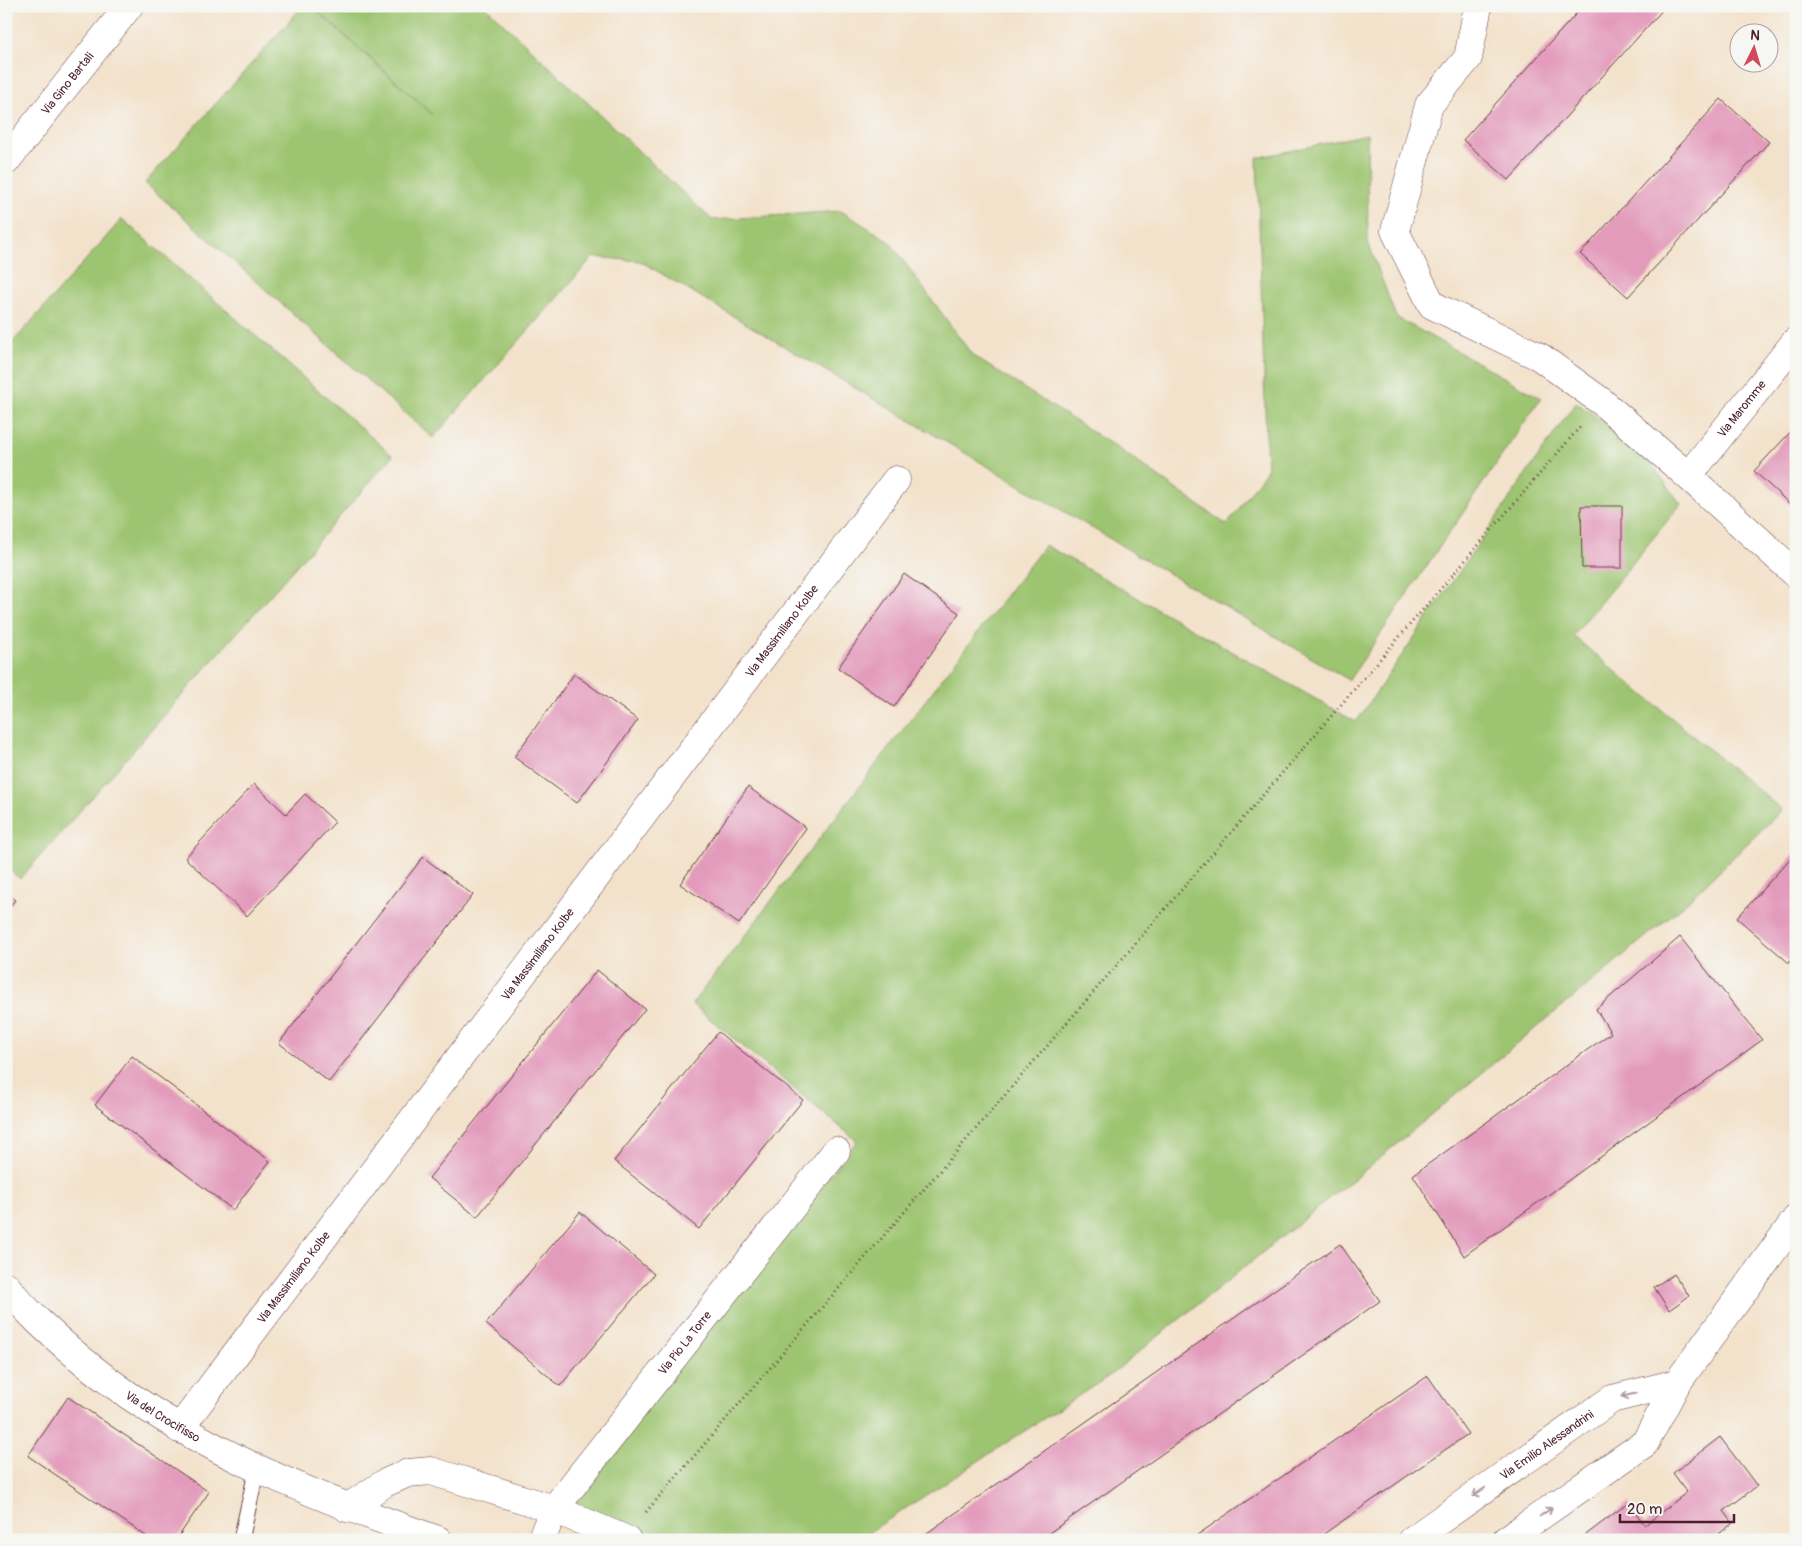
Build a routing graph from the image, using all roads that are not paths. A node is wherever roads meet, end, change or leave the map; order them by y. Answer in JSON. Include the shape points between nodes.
{"nodes":[{"id":1,"x":129,"y":6,"type":"edge"},
{"id":2,"x":1478,"y":6,"type":"edge"},
{"id":3,"x":6,"y":161,"type":"edge"},
{"id":4,"x":1796,"y":341,"type":"edge"},
{"id":5,"x":1688,"y":476,"type":"junction"},
{"id":6,"x":896,"y":480,"type":"dead end"},
{"id":7,"x":1796,"y":574,"type":"edge"},
{"id":8,"x":836,"y":1151,"type":"dead end"},
{"id":9,"x":1796,"y":1219,"type":"edge"},
{"id":10,"x":6,"y":1286,"type":"edge"},
{"id":11,"x":1677,"y":1383,"type":"junction"},
{"id":12,"x":180,"y":1429,"type":"junction"},
{"id":13,"x":256,"y":1468,"type":"junction"},
{"id":14,"x":347,"y":1508,"type":"junction"},
{"id":15,"x":554,"y":1509,"type":"junction"},
{"id":16,"x":1425,"y":1536,"type":"edge"},
{"id":17,"x":626,"y":1539,"type":"edge"},
{"id":18,"x":241,"y":1540,"type":"edge"},
{"id":19,"x":438,"y":1540,"type":"edge"},
{"id":20,"x":541,"y":1540,"type":"edge"},
{"id":21,"x":1506,"y":1540,"type":"edge"}],
"edges":[{"from":1,"to":3,"type":"street","name":"Via Gino Bartali"},
{"from":2,"to":5,"type":"street","via":[[1468,58],[1430,105],[1395,231],[1432,305],[1540,356],[1602,402]]},
{"from":4,"to":5,"type":"street","name":"Via Maromme"},
{"from":5,"to":7,"type":"street"},
{"from":6,"to":12,"type":"street","name":"Via Massimiliano Kolbe"},
{"from":8,"to":15,"type":"street","name":"Via Pio La Torre"},
{"from":9,"to":11,"type":"street"},
{"from":10,"to":12,"type":"street","name":"Via del Crocifisso","via":[[27,1313],[105,1380]]},
{"from":11,"to":16,"type":"street","name":"Via Emilio Alessandrini","one_way":true,"via":[[1612,1399]]},
{"from":21,"to":11,"type":"street","one_way":true,"via":[[1645,1442]]},
{"from":12,"to":13,"type":"street","name":"Via del Crocifisso"},
{"from":13,"to":14,"type":"street","name":"Via del Crocifisso"},
{"from":13,"to":18,"type":"lane"},
{"from":14,"to":15,"type":"street","via":[[385,1483],[408,1473],[431,1471]]},
{"from":14,"to":19,"type":"street","name":"Via del Crocifisso"},
{"from":15,"to":17,"type":"street"},
{"from":15,"to":20,"type":"street","name":"Via Pio La Torre"}]}
